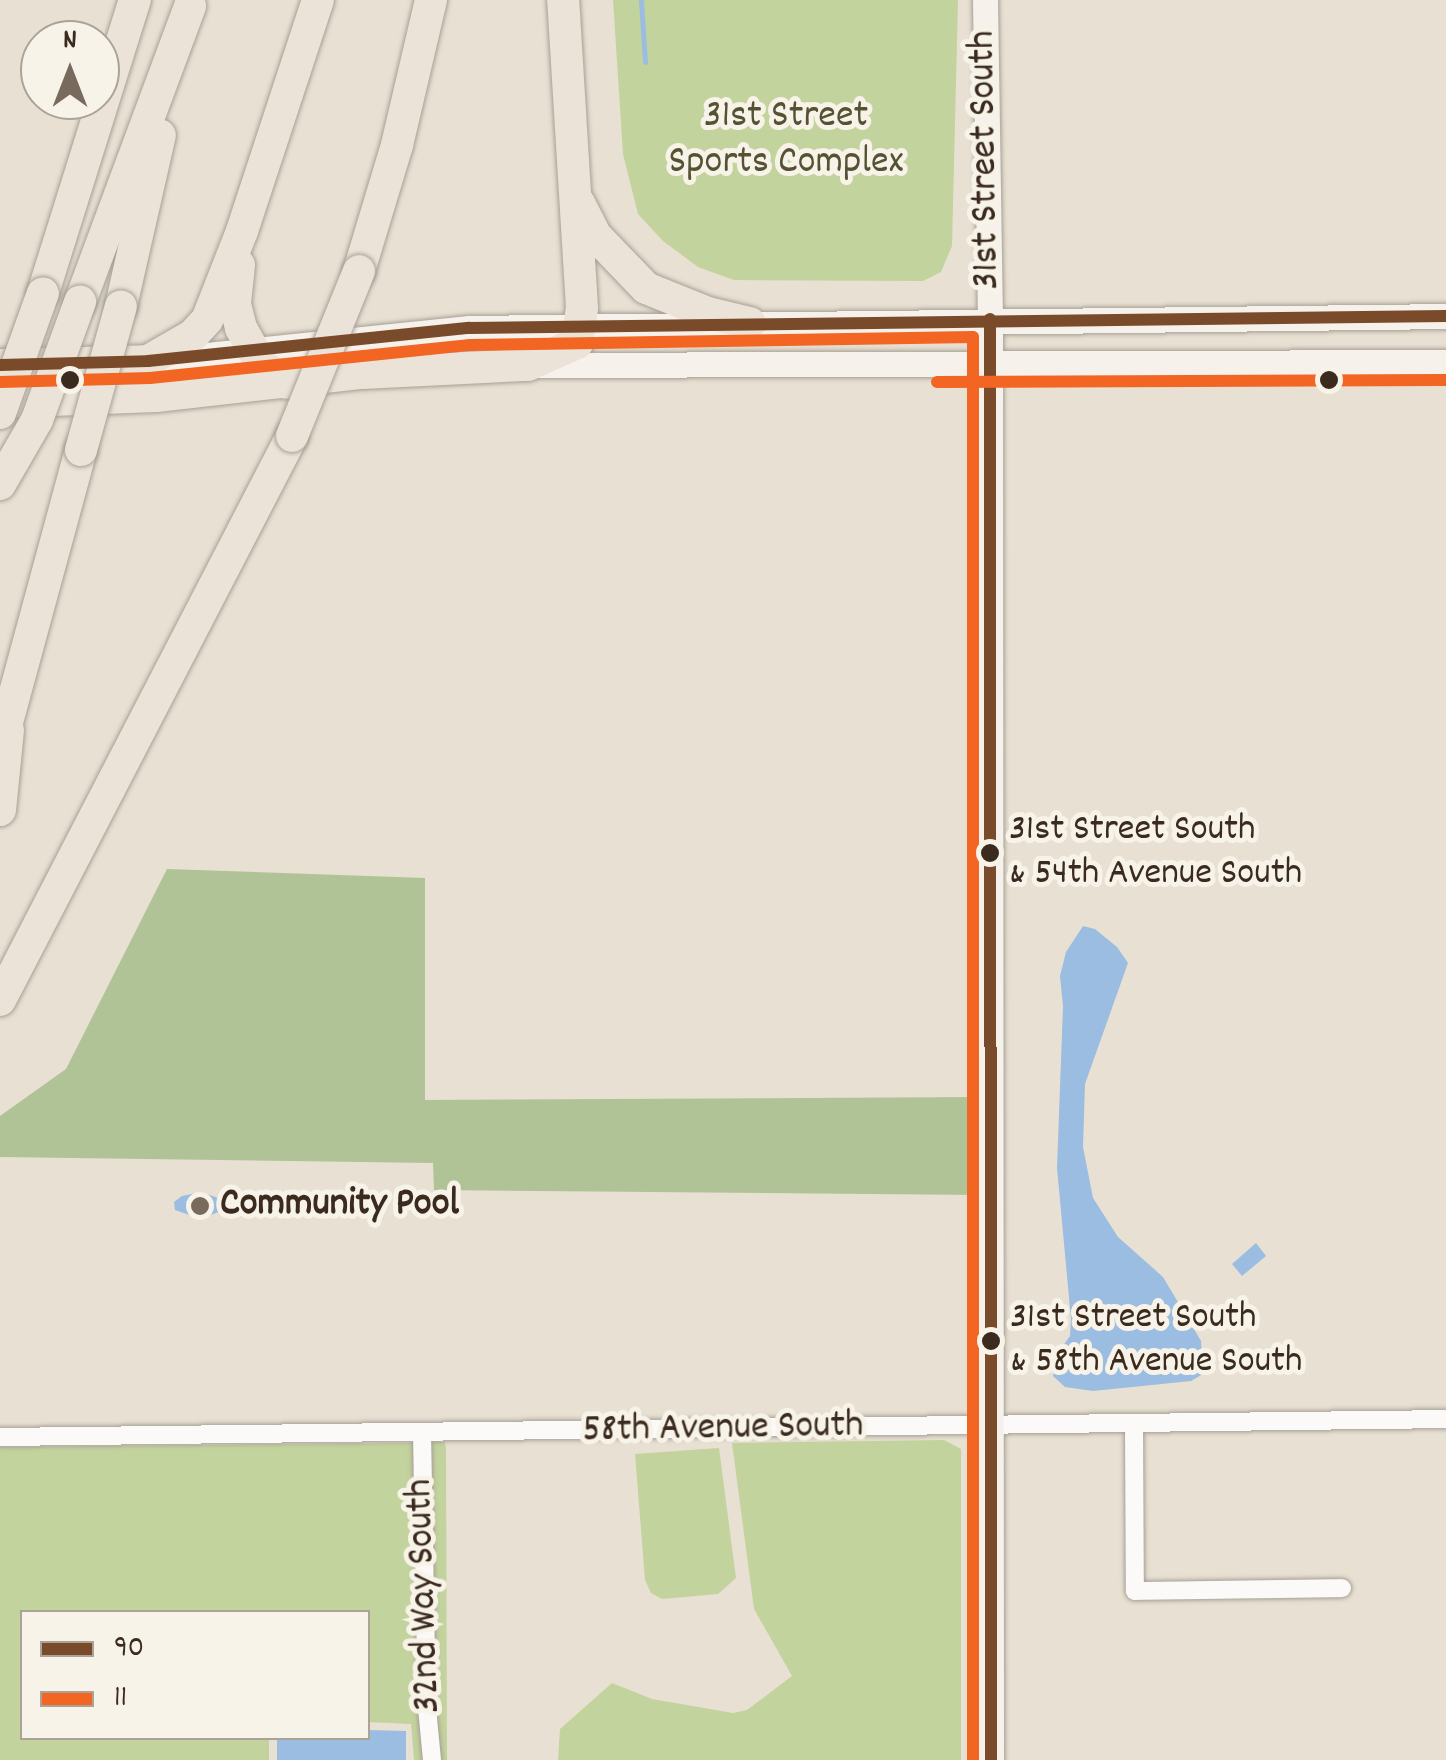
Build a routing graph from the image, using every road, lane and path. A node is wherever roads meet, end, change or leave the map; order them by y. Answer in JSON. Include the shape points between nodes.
{"nodes":[{"id":1,"x":135,"y":0,"type":"edge"},
{"id":2,"x":318,"y":0,"type":"edge"},
{"id":3,"x":430,"y":0,"type":"edge"},
{"id":4,"x":563,"y":0,"type":"edge"},
{"id":5,"x":984,"y":0,"type":"edge"},
{"id":6,"x":190,"y":3,"type":"edge"},
{"id":7,"x":573,"y":192,"type":"junction"},
{"id":8,"x":242,"y":231,"type":"junction"},
{"id":9,"x":1446,"y":316,"type":"edge"},
{"id":10,"x":990,"y":319,"type":"junction"},
{"id":11,"x":750,"y":324,"type":"junction"},
{"id":12,"x":582,"y":326,"type":"junction"},
{"id":13,"x":250,"y":347,"type":"junction"},
{"id":14,"x":148,"y":361,"type":"junction"},
{"id":15,"x":1446,"y":362,"type":"edge"},
{"id":16,"x":528,"y":365,"type":"junction"},
{"id":17,"x":990,"y":365,"type":"junction"},
{"id":18,"x":0,"y":366,"type":"edge"},
{"id":19,"x":286,"y":383,"type":"junction"},
{"id":20,"x":0,"y":402,"type":"edge"},
{"id":21,"x":0,"y":413,"type":"edge"},
{"id":22,"x":0,"y":484,"type":"edge"},
{"id":23,"x":10,"y":716,"type":"junction"},
{"id":24,"x":0,"y":748,"type":"edge"},
{"id":25,"x":0,"y":810,"type":"edge"},
{"id":26,"x":3,"y":995,"type":"edge"},
{"id":27,"x":1446,"y":1419,"type":"edge"},
{"id":28,"x":1134,"y":1424,"type":"junction"},
{"id":29,"x":989,"y":1428,"type":"junction"},
{"id":30,"x":422,"y":1432,"type":"junction"},
{"id":31,"x":0,"y":1437,"type":"edge"},
{"id":32,"x":1342,"y":1588,"type":"dead end"},
{"id":33,"x":432,"y":1760,"type":"edge"},
{"id":34,"x":991,"y":1760,"type":"edge"}],
"edges":[{"from":1,"to":21,"type":"highway","bridge":true},
{"from":2,"to":8,"type":"highway"},
{"from":3,"to":26,"type":"highway","bridge":true,"via":[[397,145],[358,271],[292,436]]},
{"from":4,"to":7,"type":"highway"},
{"from":5,"to":10,"type":"main road","name":"31st Street South"},
{"from":6,"to":22,"type":"highway","bridge":true,"via":[[37,420]]},
{"from":6,"to":23,"type":"highway","bridge":true,"via":[[121,306]]},
{"from":7,"to":11,"type":"highway","via":[[596,236],[646,288]]},
{"from":7,"to":12,"type":"highway"},
{"from":8,"to":13,"type":"highway","via":[[235,304]]},
{"from":8,"to":14,"type":"highway","via":[[207,320]]},
{"from":9,"to":10,"type":"main road"},
{"from":10,"to":11,"type":"main road"},
{"from":10,"to":17,"type":"main road","name":"31st Street South"},
{"from":11,"to":12,"type":"main road"},
{"from":12,"to":13,"type":"main road","via":[[469,328]]},
{"from":12,"to":16,"type":"highway","via":[[577,343]]},
{"from":13,"to":14,"type":"main road"},
{"from":13,"to":19,"type":"highway"},
{"from":14,"to":18,"type":"highway"},
{"from":15,"to":17,"type":"main road"},
{"from":16,"to":17,"type":"main road"},
{"from":16,"to":19,"type":"highway"},
{"from":17,"to":29,"type":"main road","name":"31st Street South"},
{"from":19,"to":20,"type":"highway"},
{"from":23,"to":24,"type":"highway"},
{"from":23,"to":25,"type":"highway"},
{"from":27,"to":28,"type":"street","name":"58th Avenue South"},
{"from":28,"to":29,"type":"street","name":"58th Avenue South"},
{"from":28,"to":32,"type":"street","via":[[1136,1590]]},
{"from":29,"to":30,"type":"street","name":"58th Avenue South"},
{"from":29,"to":34,"type":"main road","name":"31st Street South"},
{"from":30,"to":31,"type":"street","name":"58th Avenue South"},
{"from":30,"to":33,"type":"street","name":"32nd Way South"}]}
